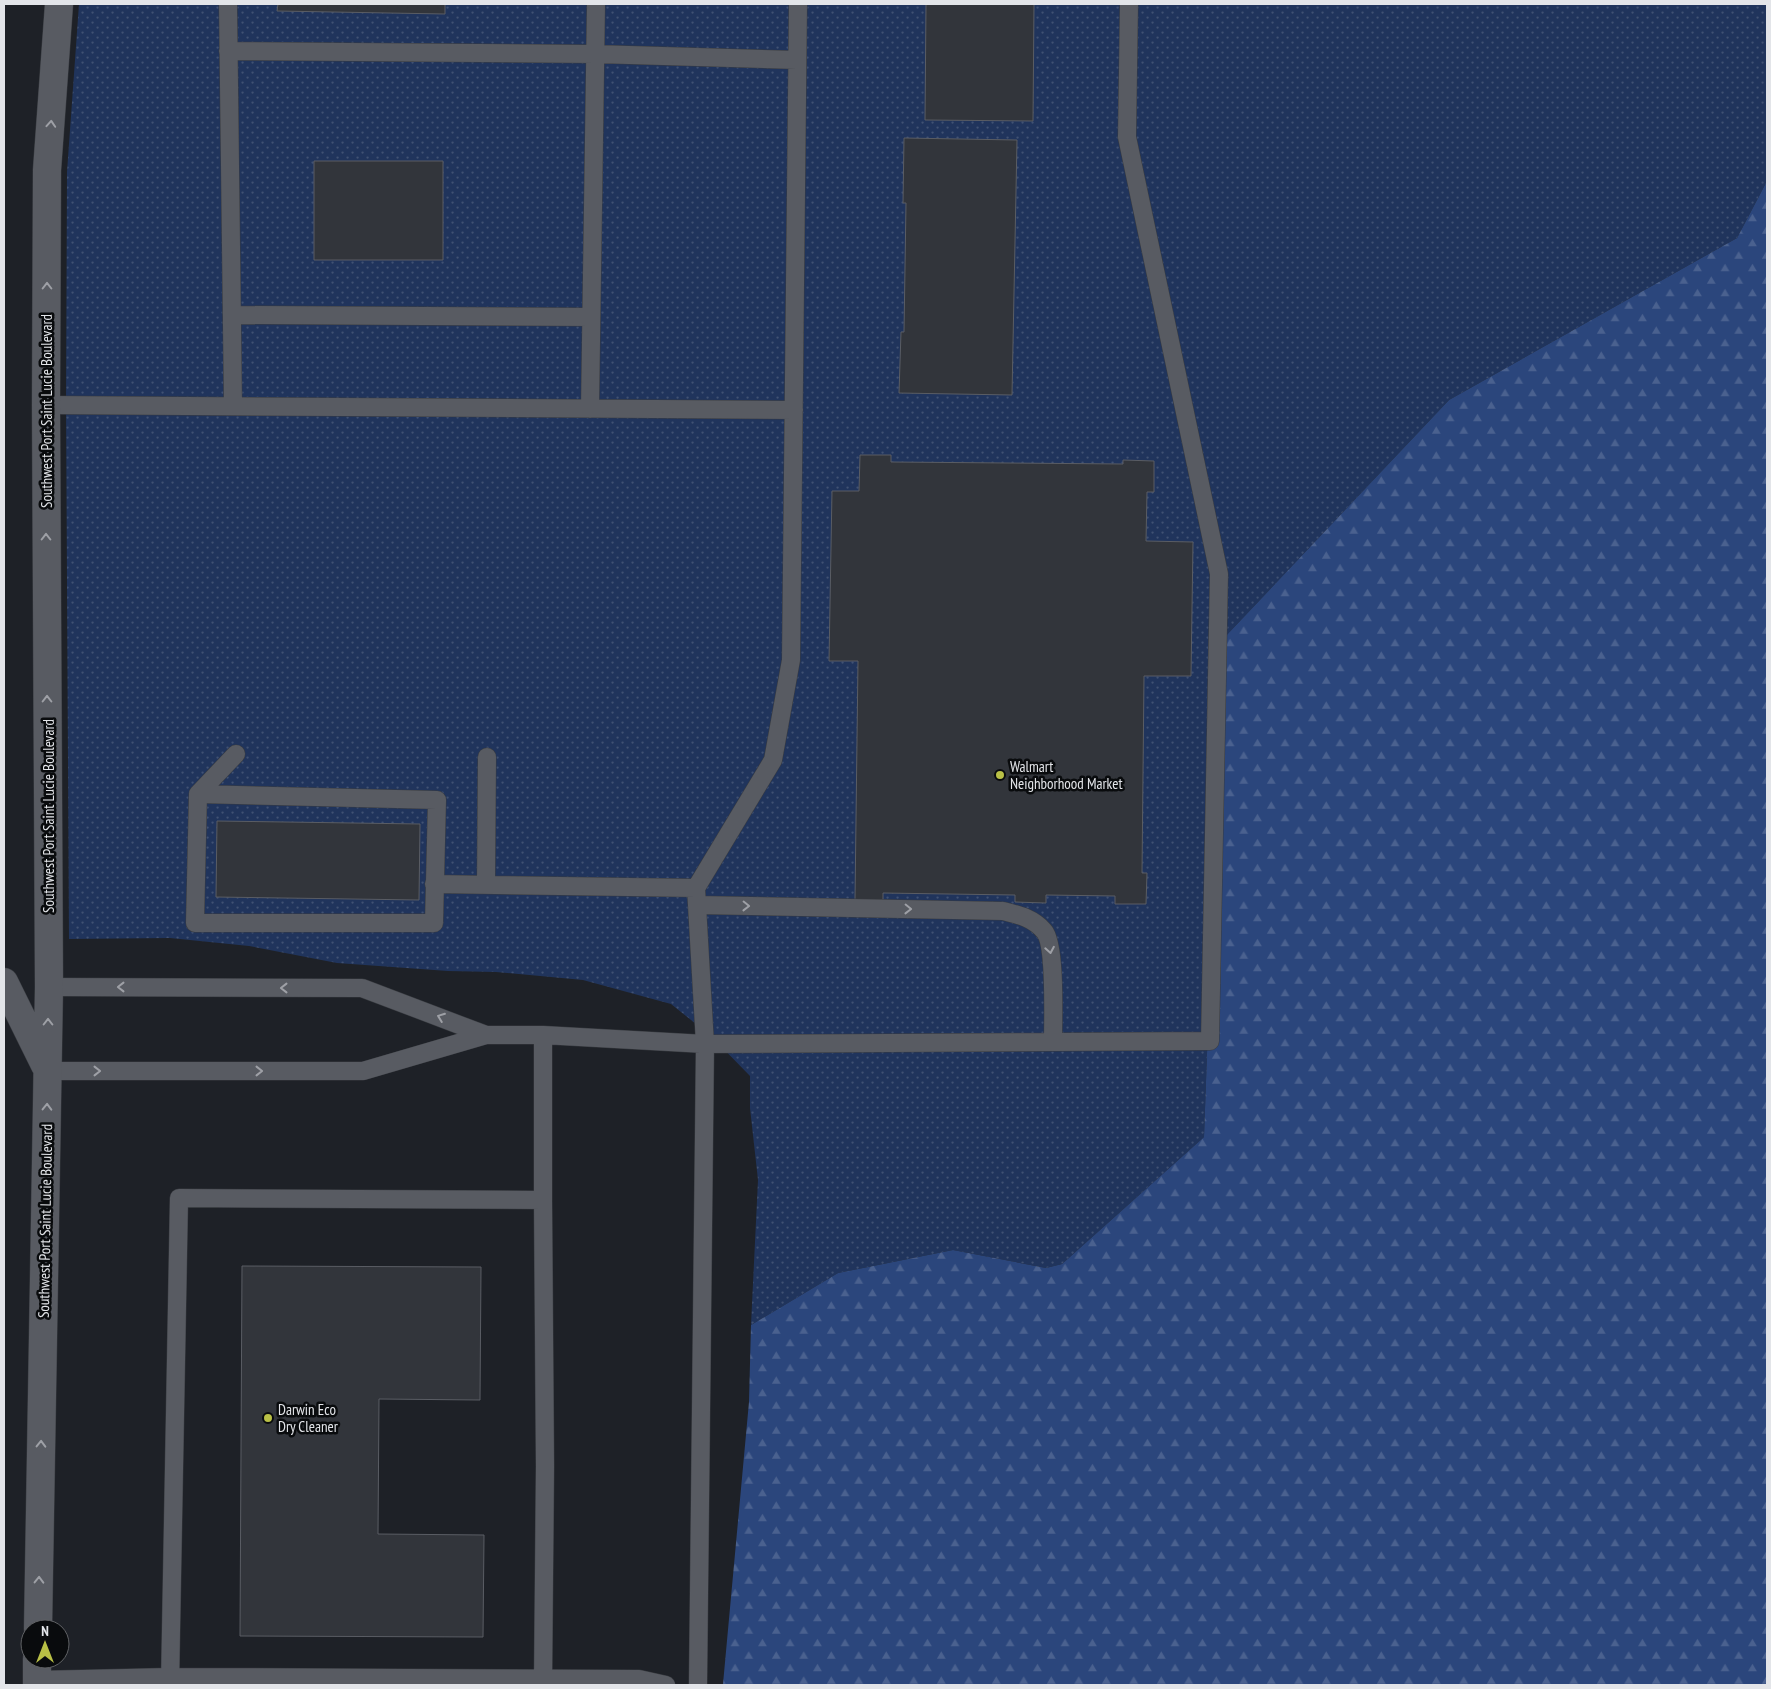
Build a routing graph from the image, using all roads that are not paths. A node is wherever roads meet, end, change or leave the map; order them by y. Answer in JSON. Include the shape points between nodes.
{"nodes":[{"id":1,"x":59,"y":4,"type":"edge"},
{"id":2,"x":228,"y":4,"type":"edge"},
{"id":3,"x":596,"y":4,"type":"edge"},
{"id":4,"x":798,"y":4,"type":"edge"},
{"id":5,"x":1129,"y":4,"type":"edge"},
{"id":6,"x":228,"y":51,"type":"junction"},
{"id":7,"x":595,"y":54,"type":"junction"},
{"id":8,"x":797,"y":60,"type":"junction"},
{"id":9,"x":232,"y":315,"type":"junction"},
{"id":10,"x":591,"y":317,"type":"junction"},
{"id":11,"x":46,"y":405,"type":"junction"},
{"id":12,"x":233,"y":406,"type":"junction"},
{"id":13,"x":590,"y":409,"type":"junction"},
{"id":14,"x":794,"y":410,"type":"junction"},
{"id":15,"x":236,"y":754,"type":"dead end"},
{"id":16,"x":487,"y":757,"type":"dead end"},
{"id":17,"x":198,"y":794,"type":"junction"},
{"id":18,"x":434,"y":884,"type":"junction"},
{"id":19,"x":486,"y":885,"type":"junction"},
{"id":20,"x":696,"y":896,"type":"junction"},
{"id":21,"x":4,"y":982,"type":"edge"},
{"id":22,"x":48,"y":987,"type":"junction"},
{"id":23,"x":486,"y":1035,"type":"junction"},
{"id":24,"x":543,"y":1035,"type":"junction"},
{"id":25,"x":1053,"y":1042,"type":"junction"},
{"id":26,"x":705,"y":1044,"type":"junction"},
{"id":27,"x":48,"y":1070,"type":"junction"},
{"id":28,"x":543,"y":1200,"type":"junction"},
{"id":29,"x":38,"y":1619,"type":"edge"},
{"id":30,"x":37,"y":1675,"type":"edge"},
{"id":31,"x":170,"y":1681,"type":"edge"},
{"id":32,"x":543,"y":1682,"type":"edge"},
{"id":33,"x":666,"y":1685,"type":"edge"},
{"id":34,"x":698,"y":1685,"type":"edge"}],
"edges":[{"from":11,"to":1,"type":"main road","name":"Southwest Port Saint Lucie Boulevard","one_way":true,"via":[[47,170]]},
{"from":2,"to":6,"type":"lane"},
{"from":3,"to":7,"type":"lane"},
{"from":4,"to":8,"type":"lane"},
{"from":5,"to":25,"type":"lane","via":[[1127,137],[1219,574],[1210,1041]]},
{"from":6,"to":7,"type":"lane"},
{"from":6,"to":9,"type":"lane"},
{"from":7,"to":8,"type":"lane"},
{"from":7,"to":10,"type":"lane"},
{"from":8,"to":14,"type":"lane"},
{"from":9,"to":10,"type":"lane"},
{"from":9,"to":12,"type":"lane"},
{"from":10,"to":13,"type":"lane"},
{"from":11,"to":12,"type":"lane"},
{"from":22,"to":11,"type":"main road","name":"Southwest Port Saint Lucie Boulevard","one_way":true},
{"from":12,"to":13,"type":"lane"},
{"from":13,"to":14,"type":"lane"},
{"from":14,"to":20,"type":"lane","via":[[791,660],[773,760]]},
{"from":15,"to":17,"type":"lane"},
{"from":16,"to":19,"type":"lane"},
{"from":17,"to":18,"type":"lane","via":[[437,800]]},
{"from":17,"to":18,"type":"lane","via":[[196,923],[434,923]]},
{"from":18,"to":19,"type":"lane"},
{"from":19,"to":20,"type":"lane"},
{"from":20,"to":25,"type":"lane","one_way":true,"via":[[1003,911],[1030,918],[1046,932],[1052,952]]},
{"from":20,"to":26,"type":"lane"},
{"from":21,"to":27,"type":"main road"},
{"from":23,"to":22,"type":"lane","one_way":true,"via":[[362,988]]},
{"from":27,"to":22,"type":"main road","name":"Southwest Port Saint Lucie Boulevard","one_way":true},
{"from":23,"to":24,"type":"lane"},
{"from":27,"to":23,"type":"lane","one_way":true,"via":[[363,1071]]},
{"from":24,"to":26,"type":"lane"},
{"from":24,"to":28,"type":"lane"},
{"from":25,"to":26,"type":"lane"},
{"from":26,"to":34,"type":"lane"},
{"from":29,"to":27,"type":"main road","name":"Southwest Port Saint Lucie Boulevard","one_way":true},
{"from":28,"to":31,"type":"lane","via":[[179,1198]]},
{"from":28,"to":32,"type":"lane","via":[[546,1466]]},
{"from":30,"to":31,"type":"lane"},
{"from":31,"to":32,"type":"lane"},
{"from":32,"to":33,"type":"lane","via":[[639,1679]]}]}
